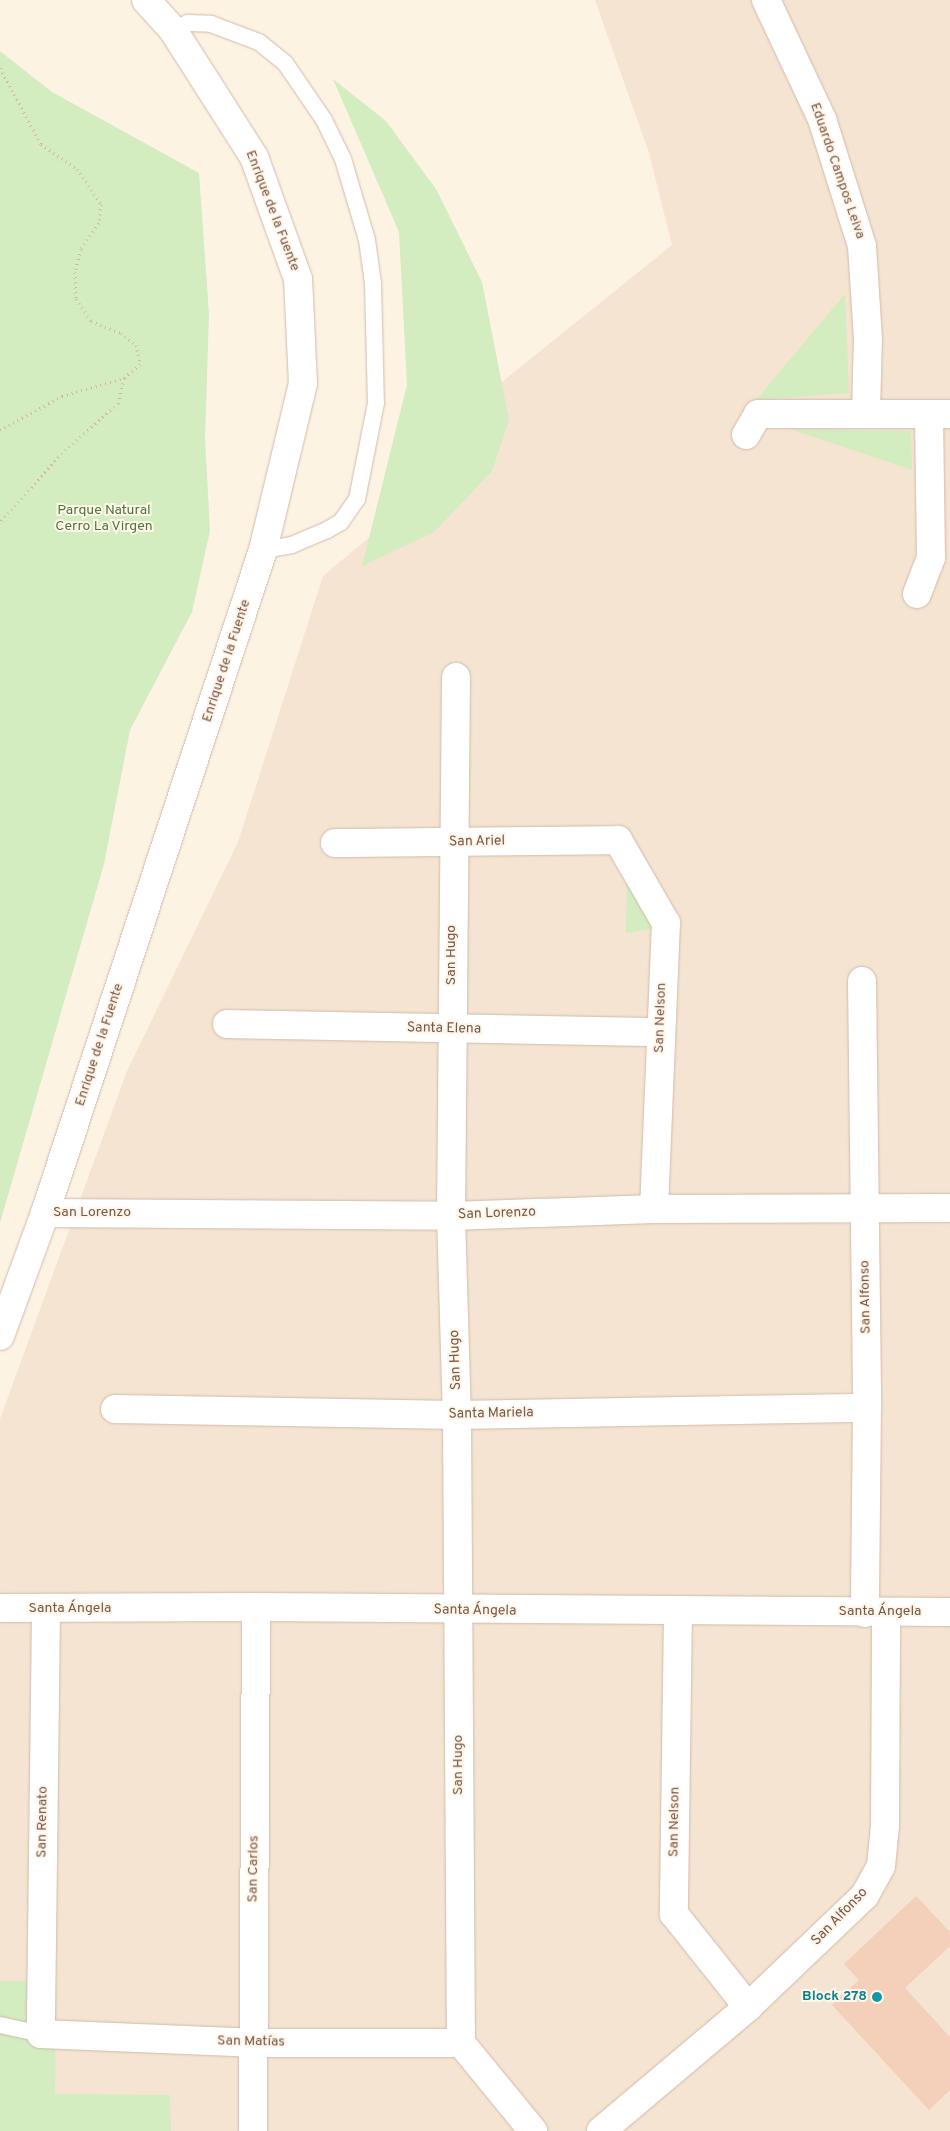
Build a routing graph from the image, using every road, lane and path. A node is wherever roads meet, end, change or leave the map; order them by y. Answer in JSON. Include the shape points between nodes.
{"nodes":[{"id":1,"x":146,"y":0,"type":"edge"},
{"id":2,"x":766,"y":0,"type":"edge"},
{"id":3,"x":173,"y":30,"type":"junction"},
{"id":4,"x":0,"y":68,"type":"edge"},
{"id":5,"x":124,"y":378,"type":"junction"},
{"id":6,"x":866,"y":412,"type":"junction"},
{"id":7,"x":939,"y":415,"type":"edge"},
{"id":8,"x":0,"y":430,"type":"edge"},
{"id":9,"x":746,"y":435,"type":"dead end"},
{"id":10,"x":0,"y":522,"type":"edge"},
{"id":11,"x":263,"y":550,"type":"junction"},
{"id":12,"x":917,"y":594,"type":"dead end"},
{"id":13,"x":456,"y":677,"type":"dead end"},
{"id":14,"x":618,"y":840,"type":"joint"},
{"id":15,"x":335,"y":843,"type":"dead end"},
{"id":16,"x":452,"y":843,"type":"junction"},
{"id":17,"x":862,"y":981,"type":"dead end"},
{"id":18,"x":226,"y":1024,"type":"dead end"},
{"id":19,"x":451,"y":1030,"type":"junction"},
{"id":20,"x":661,"y":1032,"type":"junction"},
{"id":21,"x":865,"y":1208,"type":"junction"},
{"id":22,"x":950,"y":1208,"type":"edge"},
{"id":23,"x":654,"y":1209,"type":"junction"},
{"id":24,"x":45,"y":1212,"type":"junction"},
{"id":25,"x":451,"y":1216,"type":"junction"},
{"id":26,"x":0,"y":1336,"type":"edge"},
{"id":27,"x":868,"y":1408,"type":"junction"},
{"id":28,"x":115,"y":1410,"type":"dead end"},
{"id":29,"x":458,"y":1415,"type":"junction"},
{"id":30,"x":256,"y":1607,"type":"junction"},
{"id":31,"x":0,"y":1608,"type":"edge"},
{"id":32,"x":46,"y":1610,"type":"junction"},
{"id":33,"x":458,"y":1611,"type":"junction"},
{"id":34,"x":678,"y":1612,"type":"junction"},
{"id":35,"x":875,"y":1612,"type":"junction"},
{"id":36,"x":950,"y":1612,"type":"edge"},
{"id":37,"x":748,"y":2007,"type":"junction"},
{"id":38,"x":0,"y":2025,"type":"edge"},
{"id":39,"x":41,"y":2034,"type":"junction"},
{"id":40,"x":252,"y":2043,"type":"junction"},
{"id":41,"x":461,"y":2043,"type":"junction"},
{"id":42,"x":252,"y":2131,"type":"edge"},
{"id":43,"x":533,"y":2131,"type":"edge"},
{"id":44,"x":600,"y":2131,"type":"edge"}],
"edges":[{"from":1,"to":3,"type":"street","name":"Enrique de la Fuente"},
{"from":2,"to":6,"type":"street","name":"Eduardo Campos Leiva","via":[[822,118],[862,246],[868,339]]},
{"from":3,"to":11,"type":"street","name":"Enrique de la Fuente","via":[[254,157],[298,279],[303,384]]},
{"from":3,"to":11,"type":"lane","via":[[188,23],[211,24],[259,42],[285,63],[324,120],[343,159],[367,240],[373,283],[376,403],[357,499],[341,522],[327,530],[292,545]]},
{"from":4,"to":5,"type":"path","via":[[42,144],[77,169],[101,204],[99,222],[81,249],[75,272],[76,298],[91,321],[121,333],[136,345],[140,364]]},
{"from":5,"to":8,"type":"path","via":[[62,396]]},
{"from":5,"to":10,"type":"path","via":[[118,403],[62,453]]},
{"from":6,"to":7,"type":"street"},
{"from":6,"to":9,"type":"street","via":[[758,414]]},
{"from":7,"to":12,"type":"street","via":[[931,558]]},
{"from":11,"to":24,"type":"street","name":"Enrique de la Fuente"},
{"from":13,"to":16,"type":"street","name":"San Hugo"},
{"from":14,"to":16,"type":"street","name":"San Ariel"},
{"from":14,"to":20,"type":"street","name":"San Nelson","via":[[666,923]]},
{"from":15,"to":16,"type":"street","name":"San Ariel"},
{"from":16,"to":19,"type":"street","name":"San Hugo"},
{"from":17,"to":21,"type":"street","name":"San Alfonso"},
{"from":18,"to":19,"type":"street","name":"Santa Elena"},
{"from":19,"to":20,"type":"street","name":"Santa Elena"},
{"from":19,"to":25,"type":"street","name":"San Hugo"},
{"from":20,"to":23,"type":"street","name":"San Nelson"},
{"from":21,"to":22,"type":"street","name":"San Lorenzo"},
{"from":21,"to":23,"type":"street","name":"San Lorenzo"},
{"from":21,"to":27,"type":"street","name":"San Alfonso"},
{"from":23,"to":25,"type":"street","name":"San Lorenzo"},
{"from":24,"to":25,"type":"street","name":"San Lorenzo"},
{"from":24,"to":26,"type":"street","name":"Enrique de la Fuente"},
{"from":25,"to":29,"type":"street","name":"San Hugo"},
{"from":27,"to":29,"type":"street","name":"Santa Mariela"},
{"from":27,"to":35,"type":"street","name":"San Alfonso"},
{"from":28,"to":29,"type":"street","name":"Santa Mariela"},
{"from":29,"to":33,"type":"street","name":"San Hugo"},
{"from":30,"to":32,"type":"street","name":"Santa Ángela"},
{"from":30,"to":33,"type":"street","name":"Santa Ángela"},
{"from":30,"to":40,"type":"street","name":"San Carlos"},
{"from":31,"to":32,"type":"street","name":"Santa Ángela"},
{"from":32,"to":39,"type":"street","name":"San Renato"},
{"from":33,"to":34,"type":"street","name":"Santa Ángela"},
{"from":33,"to":41,"type":"street","name":"San Hugo"},
{"from":34,"to":35,"type":"street","name":"Santa Ángela"},
{"from":34,"to":37,"type":"street","name":"San Nelson","via":[[674,1914]]},
{"from":35,"to":36,"type":"street","name":"Santa Ángela"},
{"from":35,"to":37,"type":"street","name":"San Alfonso","via":[[885,1826],[881,1866],[865,1895]]},
{"from":37,"to":44,"type":"street","name":"San Alfonso"},
{"from":38,"to":39,"type":"lane"},
{"from":39,"to":40,"type":"street","name":"San Matías"},
{"from":40,"to":41,"type":"street","name":"San Matías"},
{"from":40,"to":42,"type":"street","name":"San Carlos"},
{"from":41,"to":43,"type":"street"}]}
